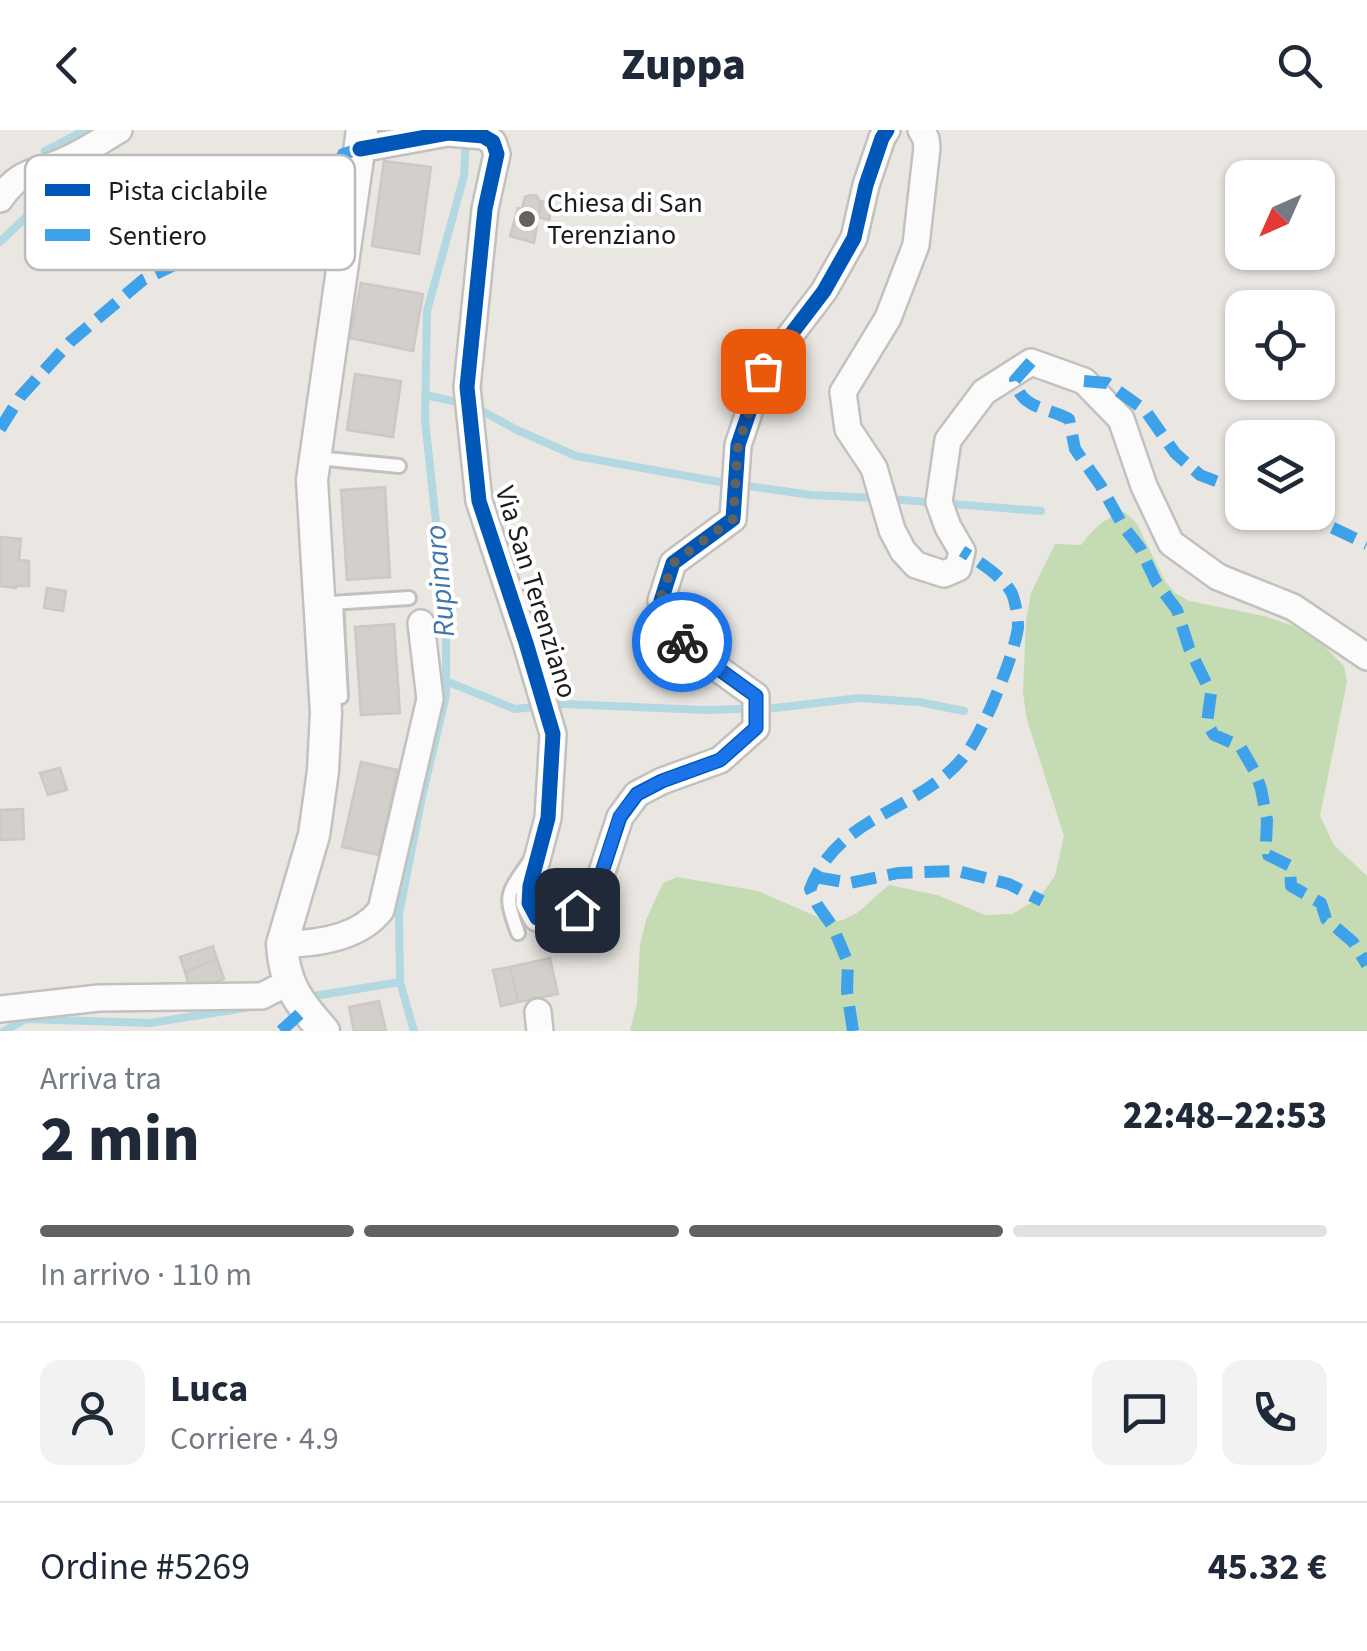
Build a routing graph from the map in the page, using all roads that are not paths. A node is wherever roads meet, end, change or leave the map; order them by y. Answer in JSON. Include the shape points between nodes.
{"nodes":[{"id":1,"x":119,"y":130,"type":"edge"},
{"id":2,"x":886,"y":130,"type":"edge"},
{"id":3,"x":921,"y":130,"type":"edge"},
{"id":4,"x":361,"y":140,"type":"edge"},
{"id":5,"x":75,"y":155,"type":"edge"},
{"id":6,"x":25,"y":174,"type":"edge"},
{"id":7,"x":355,"y":182,"type":"edge"},
{"id":8,"x":0,"y":199,"type":"edge"},
{"id":9,"x":343,"y":270,"type":"edge"},
{"id":10,"x":316,"y":458,"type":"junction"},
{"id":11,"x":399,"y":466,"type":"dead end"},
{"id":12,"x":408,"y":598,"type":"dead end"},
{"id":13,"x":328,"y":603,"type":"junction"},
{"id":14,"x":421,"y":622,"type":"dead end"},
{"id":15,"x":1367,"y":658,"type":"edge"},
{"id":16,"x":341,"y":698,"type":"dead end"},
{"id":17,"x":541,"y":844,"type":"junction"},
{"id":18,"x":518,"y":933,"type":"dead end"},
{"id":19,"x":282,"y":944,"type":"junction"},
{"id":20,"x":289,"y":982,"type":"junction"},
{"id":21,"x":0,"y":1009,"type":"edge"},
{"id":22,"x":324,"y":1031,"type":"edge"}],
"edges":[{"from":1,"to":5,"type":"street"},
{"from":2,"to":17,"type":"street","name":"Via San Terenziano","via":[[854,238],[824,291],[763,371],[738,445],[733,519],[673,563],[660,601],[676,639],[756,696],[756,728],[720,760],[637,794],[620,816],[590,894],[564,922],[537,918],[529,903]]},
{"from":3,"to":15,"type":"street","via":[[927,146],[916,245],[888,318],[843,392],[848,430],[874,468],[903,551],[916,566],[944,574],[958,568],[962,552],[939,502],[948,440],[984,392],[1031,362],[1084,381],[1121,419],[1172,543],[1218,577],[1293,607]]},
{"from":4,"to":7,"type":"street"},
{"from":4,"to":17,"type":"street","name":"Via San Terenziano","via":[[483,136],[498,154],[485,209],[467,386],[479,501],[553,734]]},
{"from":6,"to":8,"type":"street"},
{"from":9,"to":10,"type":"street"},
{"from":10,"to":11,"type":"lane"},
{"from":10,"to":13,"type":"street","via":[[312,480]]},
{"from":12,"to":13,"type":"lane"},
{"from":13,"to":16,"type":"lane"},
{"from":13,"to":19,"type":"street","via":[[314,835]]},
{"from":14,"to":19,"type":"street","via":[[430,698],[381,910],[340,936]]},
{"from":17,"to":18,"type":"lane","via":[[507,903]]},
{"from":19,"to":20,"type":"street"},
{"from":20,"to":21,"type":"street","via":[[262,996],[99,998]]},
{"from":20,"to":22,"type":"street"}]}
